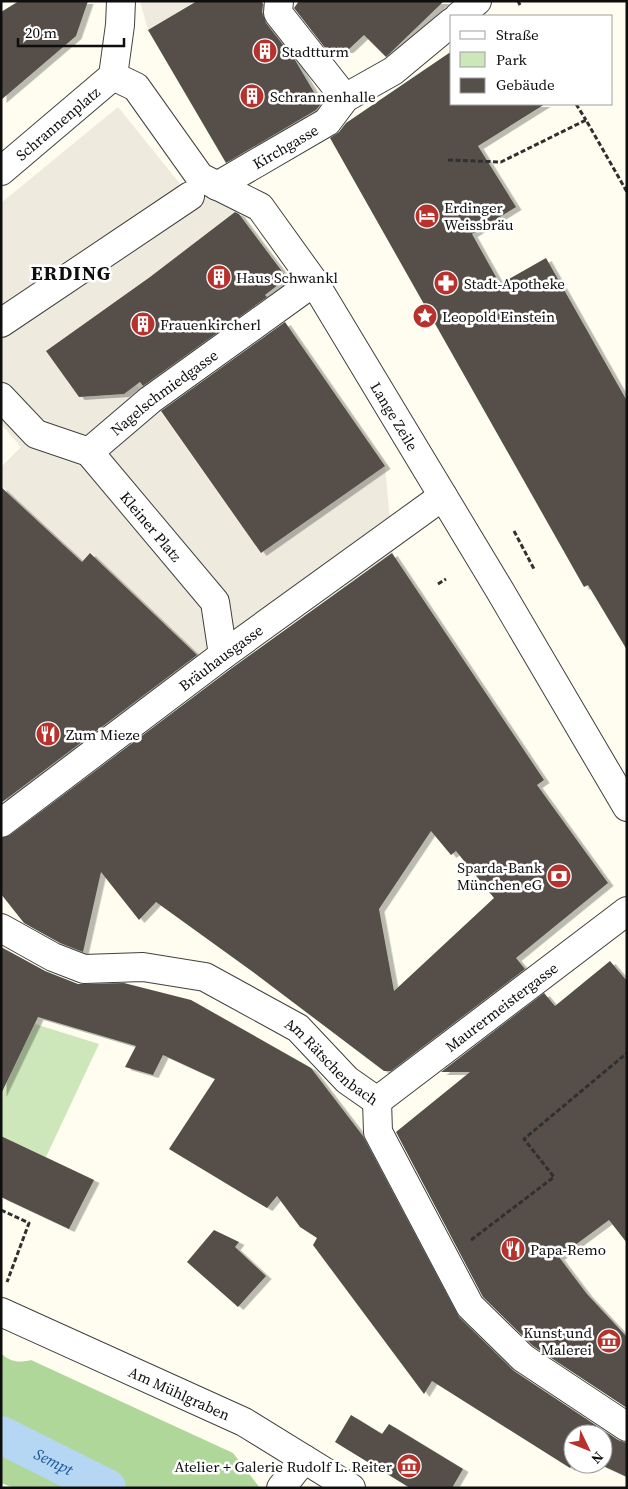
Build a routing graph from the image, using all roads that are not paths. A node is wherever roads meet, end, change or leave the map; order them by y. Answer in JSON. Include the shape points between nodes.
{"nodes":[{"id":1,"x":121,"y":1,"type":"edge"},
{"id":2,"x":279,"y":1,"type":"edge"},
{"id":3,"x":477,"y":1,"type":"edge"},
{"id":4,"x":460,"y":15,"type":"edge"},
{"id":5,"x":450,"y":24,"type":"edge"},
{"id":6,"x":113,"y":76,"type":"junction"},
{"id":7,"x":345,"y":98,"type":"junction"},
{"id":8,"x":1,"y":171,"type":"edge"},
{"id":9,"x":217,"y":186,"type":"junction"},
{"id":10,"x":190,"y":196,"type":"dead end"},
{"id":11,"x":314,"y":282,"type":"junction"},
{"id":12,"x":1,"y":322,"type":"edge"},
{"id":13,"x":1,"y":397,"type":"edge"},
{"id":14,"x":89,"y":452,"type":"junction"},
{"id":15,"x":442,"y":496,"type":"junction"},
{"id":16,"x":223,"y":656,"type":"junction"},
{"id":17,"x":627,"y":807,"type":"edge"},
{"id":18,"x":1,"y":823,"type":"edge"},
{"id":19,"x":627,"y":911,"type":"edge"},
{"id":20,"x":1,"y":928,"type":"edge"},
{"id":21,"x":377,"y":1102,"type":"junction"},
{"id":22,"x":3,"y":1300,"type":"edge"},
{"id":23,"x":627,"y":1427,"type":"edge"},
{"id":24,"x":304,"y":1459,"type":"junction"},
{"id":25,"x":281,"y":1488,"type":"edge"},
{"id":26,"x":351,"y":1488,"type":"edge"}],
"edges":[{"from":1,"to":6,"type":"street"},
{"from":2,"to":7,"type":"street","via":[[278,13]]},
{"from":3,"to":4,"type":"street"},
{"from":5,"to":7,"type":"street","name":"Kirchgasse","via":[[393,71]]},
{"from":6,"to":8,"type":"street","name":"Schrannenplatz"},
{"from":6,"to":9,"type":"street","name":"Lange Zeile","via":[[136,87],[200,178]]},
{"from":7,"to":9,"type":"street","name":"Kirchgasse","via":[[327,122]]},
{"from":9,"to":11,"type":"street","name":"Lange Zeile","via":[[260,207]]},
{"from":10,"to":12,"type":"street"},
{"from":11,"to":14,"type":"street","name":"Nagelschmiedgasse","via":[[150,400]]},
{"from":11,"to":15,"type":"street","name":"Lange Zeile"},
{"from":13,"to":14,"type":"street","via":[[36,434]]},
{"from":14,"to":16,"type":"street","name":"Kleiner Platz","via":[[215,602]]},
{"from":15,"to":16,"type":"street","name":"Bräuhausgasse"},
{"from":15,"to":17,"type":"street","name":"Lange Zeile"},
{"from":16,"to":18,"type":"street","name":"Bräuhausgasse"},
{"from":19,"to":21,"type":"street","name":"Maurermeistergasse"},
{"from":20,"to":21,"type":"street","name":"Am Rätschenbach","via":[[52,956],[84,969],[143,967],[205,977],[298,1028],[347,1080]]},
{"from":21,"to":23,"type":"street","name":"Am Rätschenbach","via":[[378,1132],[470,1306],[523,1358]]},
{"from":22,"to":24,"type":"street","name":"Am Mühlgraben","via":[[244,1422]]},
{"from":24,"to":25,"type":"street"},
{"from":24,"to":26,"type":"street","name":"Am Mühlgraben"}]}
